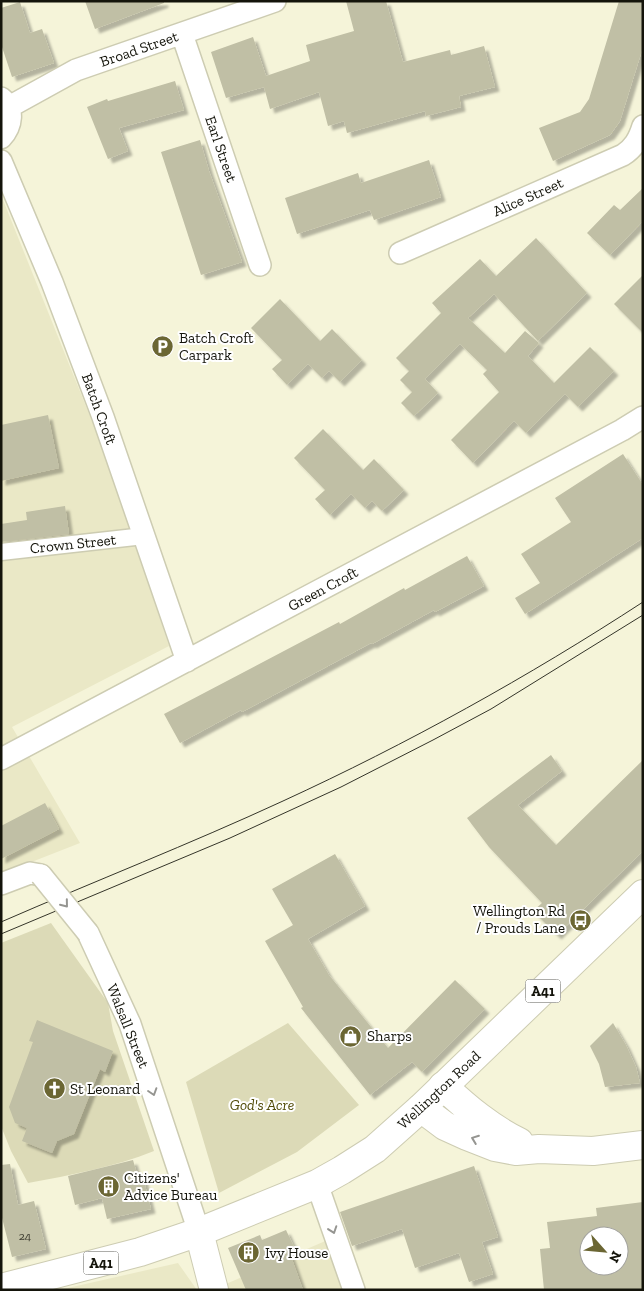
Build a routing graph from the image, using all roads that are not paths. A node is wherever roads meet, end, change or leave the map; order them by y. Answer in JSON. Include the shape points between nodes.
{"nodes":[{"id":1,"x":274,"y":1,"type":"edge"},
{"id":2,"x":182,"y":34,"type":"junction"},
{"id":3,"x":5,"y":102,"type":"edge"},
{"id":4,"x":643,"y":126,"type":"edge"},
{"id":5,"x":1,"y":138,"type":"edge"},
{"id":6,"x":1,"y":161,"type":"edge"},
{"id":7,"x":400,"y":253,"type":"dead end"},
{"id":8,"x":260,"y":265,"type":"dead end"},
{"id":9,"x":643,"y":417,"type":"edge"},
{"id":10,"x":144,"y":536,"type":"junction"},
{"id":11,"x":1,"y":552,"type":"edge"},
{"id":12,"x":187,"y":661,"type":"junction"},
{"id":13,"x":1,"y":759,"type":"edge"},
{"id":14,"x":1,"y":884,"type":"edge"},
{"id":15,"x":643,"y":894,"type":"edge"},
{"id":16,"x":443,"y":1086,"type":"junction"},
{"id":17,"x":421,"y":1108,"type":"junction"},
{"id":18,"x":643,"y":1145,"type":"edge"},
{"id":19,"x":539,"y":1149,"type":"junction"},
{"id":20,"x":317,"y":1184,"type":"junction"},
{"id":21,"x":199,"y":1232,"type":"junction"},
{"id":22,"x":1,"y":1288,"type":"edge"},
{"id":23,"x":214,"y":1290,"type":"edge"},
{"id":24,"x":354,"y":1290,"type":"edge"}],
"edges":[{"from":1,"to":2,"type":"street","name":"Broad Street"},
{"from":2,"to":3,"type":"street","name":"Broad Street","via":[[76,70]]},
{"from":2,"to":8,"type":"street","name":"Earl Street"},
{"from":3,"to":5,"type":"street","via":[[11,115],[7,132]]},
{"from":4,"to":7,"type":"street","name":"Alice Street","via":[[637,142],[623,155]]},
{"from":6,"to":10,"type":"street","name":"Batch Croft","via":[[52,282]]},
{"from":9,"to":12,"type":"street","name":"Green Croft"},
{"from":10,"to":11,"type":"street","name":"Crown Street"},
{"from":10,"to":12,"type":"street","name":"Batch Croft"},
{"from":12,"to":13,"type":"street","name":"Green Croft"},
{"from":14,"to":21,"type":"street","name":"Walsall Street","one_way":true,"bridge":true,"via":[[30,873],[41,875],[88,933],[130,1024]]},
{"from":15,"to":16,"type":"main road","name":"Wellington Road","number":"A41"},
{"from":16,"to":17,"type":"main road","name":"Wellington Road","number":"A41"},
{"from":16,"to":19,"type":"main road","via":[[473,1114],[498,1131]]},
{"from":19,"to":17,"type":"main road","one_way":true,"via":[[516,1151],[495,1147],[445,1126]]},
{"from":17,"to":20,"type":"main road","name":"Wellington Road","number":"A41","via":[[375,1149]]},
{"from":18,"to":19,"type":"main road","via":[[593,1151]]},
{"from":20,"to":21,"type":"main road","name":"Wellington Road","number":"A41"},
{"from":20,"to":24,"type":"street","one_way":true},
{"from":21,"to":22,"type":"main road","number":"A41","via":[[140,1252]]},
{"from":21,"to":23,"type":"main road"}]}
